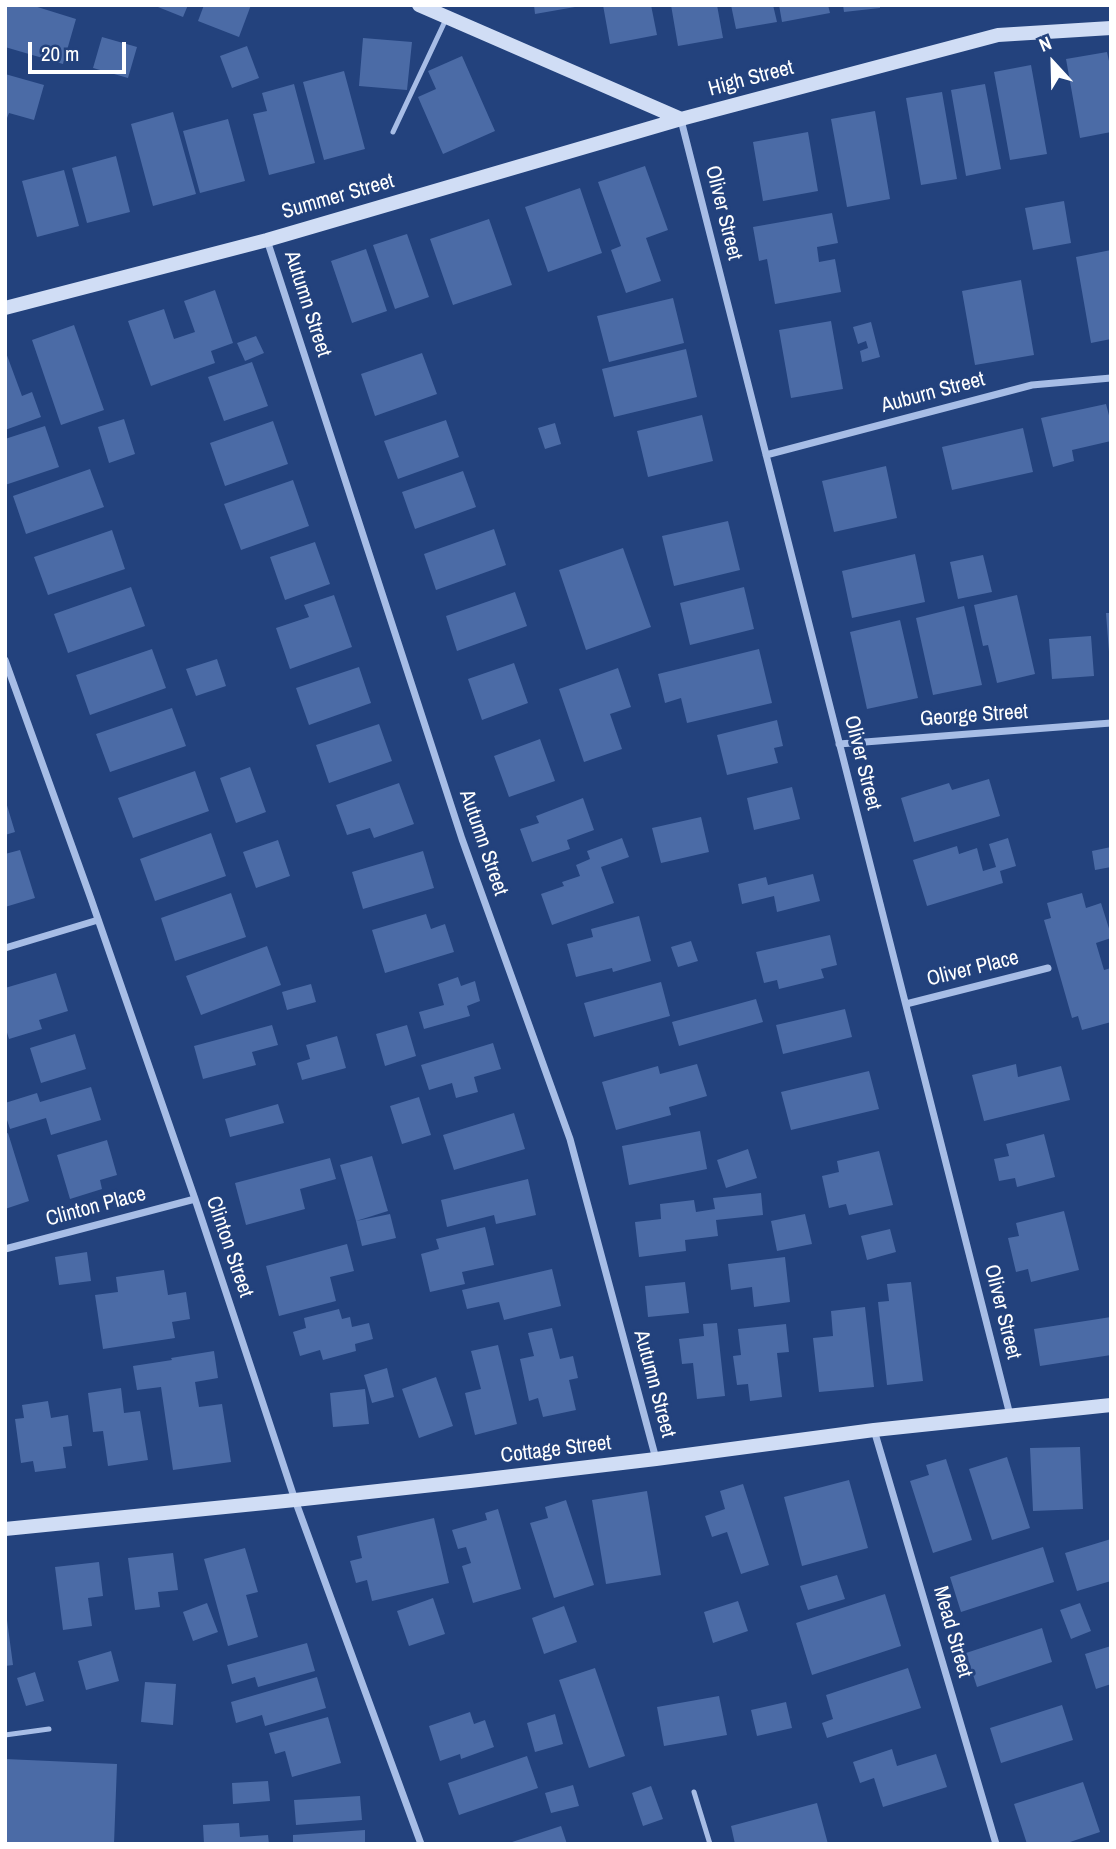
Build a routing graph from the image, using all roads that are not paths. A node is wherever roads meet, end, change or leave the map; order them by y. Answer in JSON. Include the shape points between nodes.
{"nodes":[{"id":1,"x":419,"y":5,"type":"edge"},
{"id":2,"x":447,"y":17,"type":"junction"},
{"id":3,"x":1111,"y":28,"type":"edge"},
{"id":4,"x":681,"y":119,"type":"junction"},
{"id":5,"x":393,"y":132,"type":"dead end"},
{"id":6,"x":267,"y":240,"type":"junction"},
{"id":7,"x":5,"y":308,"type":"edge"},
{"id":8,"x":1111,"y":378,"type":"edge"},
{"id":9,"x":766,"y":455,"type":"junction"},
{"id":10,"x":5,"y":660,"type":"edge"},
{"id":11,"x":1111,"y":723,"type":"edge"},
{"id":12,"x":839,"y":744,"type":"junction"},
{"id":13,"x":98,"y":920,"type":"junction"},
{"id":14,"x":5,"y":948,"type":"edge"},
{"id":15,"x":1048,"y":968,"type":"dead end"},
{"id":16,"x":906,"y":1004,"type":"junction"},
{"id":17,"x":195,"y":1199,"type":"junction"},
{"id":18,"x":5,"y":1250,"type":"edge"},
{"id":19,"x":1111,"y":1405,"type":"edge"},
{"id":20,"x":1010,"y":1415,"type":"junction"},
{"id":21,"x":874,"y":1430,"type":"junction"},
{"id":22,"x":656,"y":1459,"type":"junction"},
{"id":23,"x":295,"y":1500,"type":"junction"},
{"id":24,"x":5,"y":1529,"type":"edge"},
{"id":25,"x":49,"y":1728,"type":"dead end"},
{"id":26,"x":5,"y":1735,"type":"edge"},
{"id":27,"x":695,"y":1792,"type":"dead end"},
{"id":28,"x":421,"y":1844,"type":"edge"},
{"id":29,"x":710,"y":1844,"type":"edge"},
{"id":30,"x":996,"y":1844,"type":"edge"}],
"edges":[{"from":1,"to":2,"type":"street"},
{"from":2,"to":4,"type":"street"},
{"from":2,"to":5,"type":"lane"},
{"from":3,"to":4,"type":"street","name":"High Street","via":[[998,35]]},
{"from":4,"to":6,"type":"street","name":"Summer Street"},
{"from":4,"to":9,"type":"street","name":"Oliver Street"},
{"from":6,"to":7,"type":"street","name":"Summer Street"},
{"from":6,"to":22,"type":"street","name":"Autumn Street","via":[[462,839],[570,1139]]},
{"from":8,"to":9,"type":"street","name":"Auburn Street","via":[[1032,385]]},
{"from":9,"to":12,"type":"street","name":"Oliver Street"},
{"from":10,"to":13,"type":"street","name":"Clinton Street"},
{"from":11,"to":12,"type":"street","name":"George Street"},
{"from":12,"to":16,"type":"street","name":"Oliver Street"},
{"from":13,"to":14,"type":"street"},
{"from":13,"to":17,"type":"street","name":"Clinton Street"},
{"from":15,"to":16,"type":"street","name":"Oliver Place"},
{"from":16,"to":20,"type":"street","name":"Oliver Street"},
{"from":17,"to":18,"type":"street","name":"Clinton Place"},
{"from":17,"to":23,"type":"street","name":"Clinton Street"},
{"from":19,"to":20,"type":"street","name":"Cottage Street"},
{"from":20,"to":21,"type":"street","name":"Cottage Street"},
{"from":21,"to":22,"type":"street","name":"Cottage Street"},
{"from":21,"to":30,"type":"street","name":"Mead Street"},
{"from":22,"to":23,"type":"street","name":"Cottage Street"},
{"from":23,"to":24,"type":"street","name":"Cottage Street"},
{"from":23,"to":28,"type":"street","name":"Clinton Street"},
{"from":25,"to":26,"type":"lane"},
{"from":27,"to":29,"type":"lane"}]}
